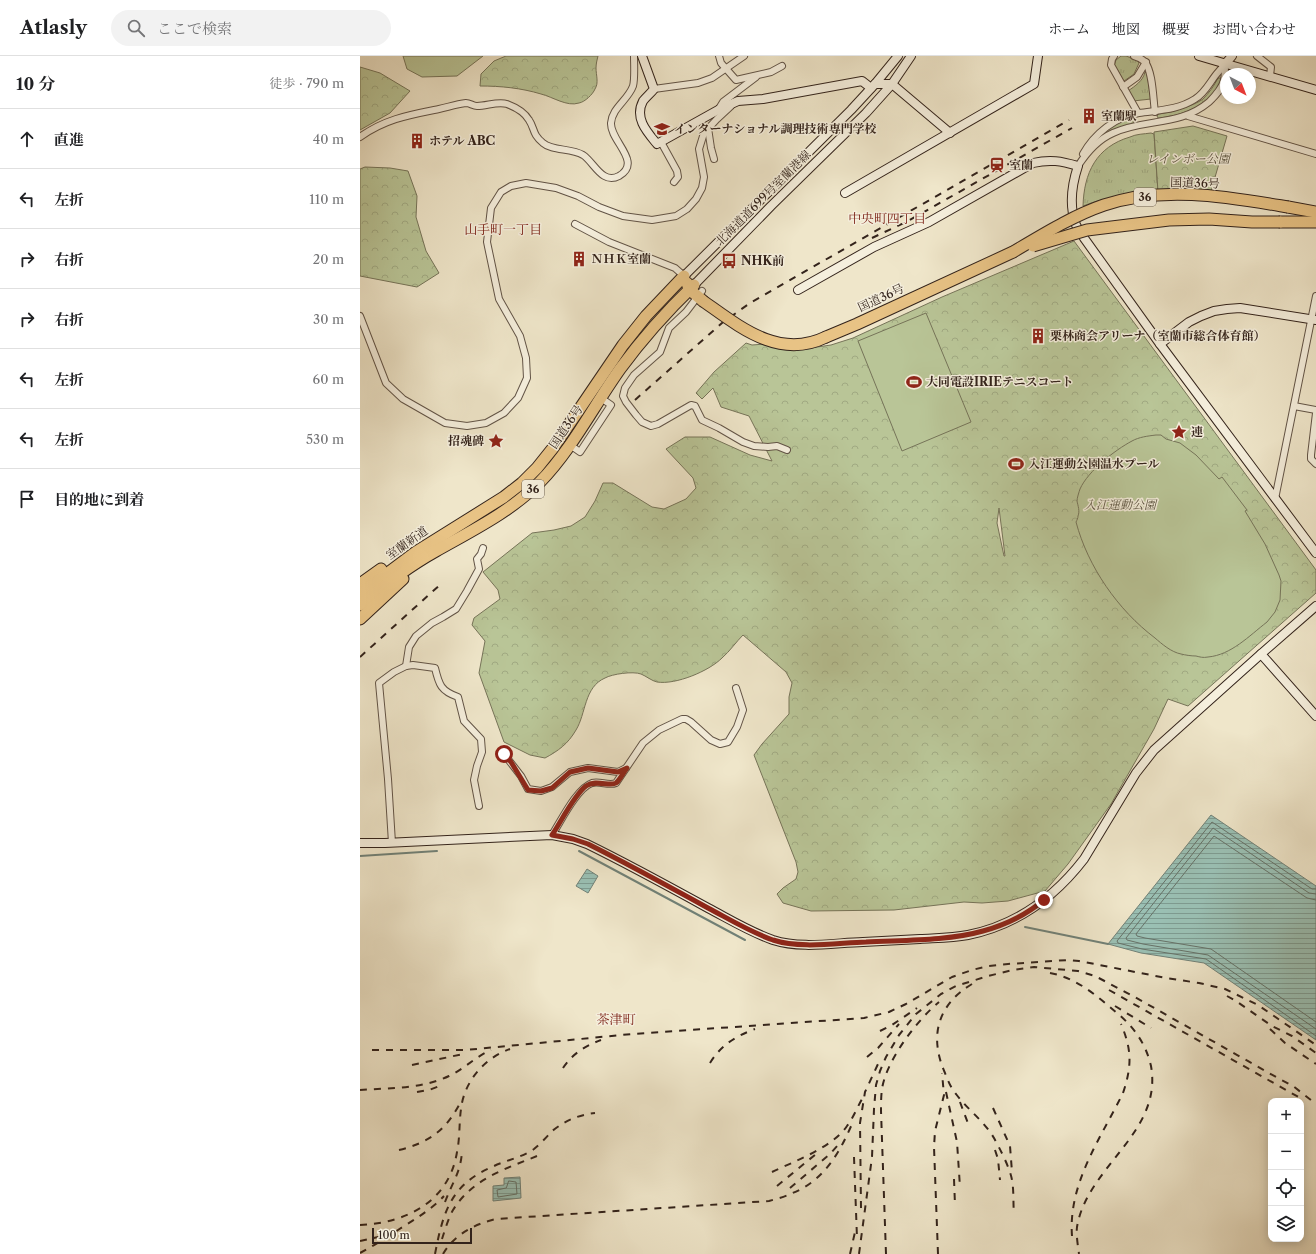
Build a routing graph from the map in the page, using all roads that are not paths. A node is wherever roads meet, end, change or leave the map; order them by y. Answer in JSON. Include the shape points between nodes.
{"nodes":[{"id":1,"x":634,"y":56,"type":"edge"},
{"id":2,"x":642,"y":56,"type":"edge"},
{"id":3,"x":719,"y":56,"type":"edge"},
{"id":4,"x":744,"y":56,"type":"edge"},
{"id":5,"x":898,"y":56,"type":"edge"},
{"id":6,"x":911,"y":56,"type":"edge"},
{"id":7,"x":1038,"y":56,"type":"edge"},
{"id":8,"x":1114,"y":56,"type":"edge"},
{"id":9,"x":1134,"y":56,"type":"edge"},
{"id":10,"x":1199,"y":56,"type":"edge"},
{"id":11,"x":1232,"y":56,"type":"edge"},
{"id":12,"x":1257,"y":56,"type":"edge"},
{"id":13,"x":1146,"y":62,"type":"junction"},
{"id":14,"x":1225,"y":64,"type":"junction"},
{"id":15,"x":782,"y":66,"type":"dead end"},
{"id":16,"x":726,"y":69,"type":"junction"},
{"id":17,"x":757,"y":76,"type":"junction"},
{"id":18,"x":1270,"y":76,"type":"junction"},
{"id":19,"x":892,"y":84,"type":"junction"},
{"id":20,"x":873,"y":86,"type":"junction"},
{"id":21,"x":1123,"y":87,"type":"junction"},
{"id":22,"x":654,"y":89,"type":"junction"},
{"id":23,"x":1316,"y":90,"type":"edge"},
{"id":24,"x":734,"y":104,"type":"junction"},
{"id":25,"x":718,"y":110,"type":"junction"},
{"id":26,"x":1155,"y":112,"type":"junction"},
{"id":27,"x":1138,"y":113,"type":"junction"},
{"id":28,"x":1188,"y":116,"type":"junction"},
{"id":29,"x":708,"y":128,"type":"junction"},
{"id":30,"x":950,"y":133,"type":"junction"},
{"id":31,"x":360,"y":137,"type":"edge"},
{"id":32,"x":661,"y":142,"type":"junction"},
{"id":33,"x":1316,"y":154,"type":"edge"},
{"id":34,"x":714,"y":159,"type":"dead end"},
{"id":35,"x":1078,"y":166,"type":"junction"},
{"id":36,"x":673,"y":179,"type":"dead end"},
{"id":37,"x":845,"y":193,"type":"dead end"},
{"id":38,"x":1316,"y":212,"type":"edge"},
{"id":39,"x":1316,"y":222,"type":"edge"},
{"id":40,"x":575,"y":224,"type":"dead end"},
{"id":41,"x":1013,"y":252,"type":"junction"},
{"id":42,"x":684,"y":276,"type":"junction"},
{"id":43,"x":798,"y":290,"type":"dead end"},
{"id":44,"x":699,"y":293,"type":"junction"},
{"id":45,"x":1316,"y":296,"type":"edge"},
{"id":46,"x":360,"y":316,"type":"edge"},
{"id":47,"x":1313,"y":319,"type":"edge"},
{"id":48,"x":1160,"y":344,"type":"junction"},
{"id":49,"x":1294,"y":406,"type":"junction"},
{"id":50,"x":1316,"y":411,"type":"edge"},
{"id":51,"x":787,"y":450,"type":"dead end"},
{"id":52,"x":1316,"y":464,"type":"edge"},
{"id":53,"x":1275,"y":499,"type":"junction"},
{"id":54,"x":471,"y":517,"type":"junction"},
{"id":55,"x":483,"y":548,"type":"dead end"},
{"id":56,"x":437,"y":550,"type":"junction"},
{"id":57,"x":1316,"y":553,"type":"edge"},
{"id":58,"x":384,"y":581,"type":"junction"},
{"id":59,"x":360,"y":586,"type":"edge"},
{"id":60,"x":360,"y":605,"type":"edge"},
{"id":61,"x":1316,"y":606,"type":"edge"},
{"id":62,"x":360,"y":618,"type":"edge"},
{"id":63,"x":1261,"y":654,"type":"junction"},
{"id":64,"x":406,"y":666,"type":"junction"},
{"id":65,"x":736,"y":688,"type":"dead end"},
{"id":66,"x":1316,"y":716,"type":"edge"},
{"id":67,"x":504,"y":754,"type":"dead end"},
{"id":68,"x":627,"y":768,"type":"junction"},
{"id":69,"x":479,"y":806,"type":"dead end"},
{"id":70,"x":552,"y":835,"type":"junction"},
{"id":71,"x":360,"y":843,"type":"edge"},
{"id":72,"x":392,"y":843,"type":"junction"}],
"edges":[{"from":1,"to":31,"type":"street","via":[[633,86],[617,108],[611,122],[613,135],[628,157],[628,165],[624,172],[615,178],[606,177],[599,172],[585,156],[544,145],[535,136],[530,121],[524,114],[506,104],[475,106],[468,103],[431,110],[391,120]]},
{"from":2,"to":22,"type":"street"},
{"from":3,"to":16,"type":"street"},
{"from":4,"to":16,"type":"street"},
{"from":5,"to":20,"type":"street","name":"北海道道699号室蘭港線"},
{"from":6,"to":19,"type":"street","name":"北海道道699号室蘭港線"},
{"from":7,"to":30,"type":"street","via":[[1034,84]]},
{"from":8,"to":21,"type":"street","via":[[1111,65]]},
{"from":9,"to":13,"type":"street"},
{"from":10,"to":14,"type":"street"},
{"from":11,"to":14,"type":"street"},
{"from":12,"to":18,"type":"street","via":[[1271,67]]},
{"from":13,"to":21,"type":"street","via":[[1137,77]]},
{"from":13,"to":26,"type":"street","via":[[1151,75]]},
{"from":14,"to":18,"type":"street"},
{"from":14,"to":26,"type":"street","via":[[1197,99],[1179,107]]},
{"from":14,"to":28,"type":"street","via":[[1224,79],[1216,96]]},
{"from":15,"to":17,"type":"street"},
{"from":16,"to":17,"type":"street","via":[[736,80]]},
{"from":16,"to":22,"type":"street","via":[[698,83]]},
{"from":17,"to":25,"type":"street","via":[[723,102]]},
{"from":18,"to":23,"type":"street"},
{"from":19,"to":20,"type":"street"},
{"from":19,"to":30,"type":"street"},
{"from":19,"to":44,"type":"street","name":"北海道道699号室蘭港線","via":[[771,206]]},
{"from":20,"to":24,"type":"street","via":[[862,80],[763,99],[738,101]]},
{"from":20,"to":42,"type":"street","name":"北海道道699号室蘭港線"},
{"from":21,"to":27,"type":"street"},
{"from":22,"to":32,"type":"street","via":[[643,101],[639,114],[644,128],[657,144]]},
{"from":24,"to":25,"type":"street"},
{"from":24,"to":29,"type":"street"},
{"from":25,"to":32,"type":"street"},
{"from":26,"to":27,"type":"street"},
{"from":27,"to":35,"type":"street","via":[[1120,119],[1100,133],[1083,152]]},
{"from":28,"to":33,"type":"street"},
{"from":28,"to":35,"type":"street","via":[[1112,133],[1096,144]]},
{"from":29,"to":34,"type":"street"},
{"from":29,"to":46,"type":"street","via":[[700,149],[704,177],[702,188],[687,209],[676,216],[652,220],[623,216],[556,188],[526,183],[511,186],[501,192],[491,208],[487,242],[499,299],[520,336],[526,358],[527,378],[518,398],[504,414],[486,423],[467,426],[445,423],[402,399],[386,383]]},
{"from":30,"to":37,"type":"street"},
{"from":32,"to":36,"type":"street","via":[[677,171],[678,177]]},
{"from":35,"to":43,"type":"street","via":[[1059,161],[1044,160],[1033,163],[929,222],[874,247]]},
{"from":35,"to":48,"type":"street","via":[[1073,180],[1072,200],[1076,225]]},
{"from":38,"to":41,"type":"highway","name":"国道36号","number":"36","bridge":true,"via":[[1236,198],[1197,195],[1172,194],[1126,200],[1106,204],[1079,215]]},
{"from":39,"to":41,"type":"highway","name":"国道36号","number":"36","bridge":true,"via":[[1169,220],[1087,230]]},
{"from":40,"to":42,"type":"street","via":[[609,242],[675,268]]},
{"from":41,"to":44,"type":"highway","name":"国道36号","number":"36","bridge":true,"via":[[816,342],[788,344],[767,341],[743,329]]},
{"from":42,"to":44,"type":"highway"},
{"from":42,"to":54,"type":"highway","name":"国道36号","number":"36","via":[[623,345],[537,468],[504,497]]},
{"from":44,"to":51,"type":"street","via":[[686,312],[670,328],[660,352],[634,375],[625,388],[623,396],[626,402],[642,422],[651,426],[691,405],[695,406],[702,420],[743,442],[754,446],[777,446]]},
{"from":44,"to":56,"type":"highway","name":"国道36号","number":"36","via":[[651,330],[620,369],[570,445],[539,483],[513,506]]},
{"from":45,"to":47,"type":"street"},
{"from":47,"to":48,"type":"street","via":[[1240,308],[1214,311],[1189,322]]},
{"from":47,"to":49,"type":"street"},
{"from":48,"to":53,"type":"street"},
{"from":49,"to":50,"type":"street"},
{"from":49,"to":53,"type":"street"},
{"from":50,"to":52,"type":"street","via":[[1311,460]]},
{"from":53,"to":57,"type":"street"},
{"from":54,"to":58,"type":"highway","name":"室蘭新道","number":"36","via":[[416,552]]},
{"from":54,"to":59,"type":"highway","via":[[432,535],[406,551]]},
{"from":55,"to":64,"type":"street","via":[[477,559],[479,568],[456,609],[416,636],[409,647]]},
{"from":56,"to":58,"type":"highway","name":"室蘭新道","number":"36"},
{"from":56,"to":62,"type":"highway"},
{"from":58,"to":59,"type":"highway","name":"室蘭新道","number":"36"},
{"from":58,"to":60,"type":"highway","name":"室蘭新道","number":"36"},
{"from":61,"to":63,"type":"street"},
{"from":63,"to":66,"type":"street"},
{"from":63,"to":70,"type":"street","via":[[1154,750],[1136,773],[1084,859],[1057,890],[1028,912],[982,932],[888,941],[798,944],[780,942],[736,923],[588,844]]},
{"from":64,"to":69,"type":"street","via":[[435,668],[437,680],[447,693],[458,697],[464,721],[481,739],[482,752],[474,780]]},
{"from":64,"to":72,"type":"street","via":[[379,683],[378,688]]},
{"from":65,"to":68,"type":"street","via":[[743,710],[728,742],[720,744],[711,740],[691,722],[682,719],[659,730],[643,744]]},
{"from":67,"to":68,"type":"street","via":[[518,771],[528,790],[541,791],[552,788],[570,772],[588,768],[618,772]]},
{"from":68,"to":70,"type":"street","via":[[612,785],[599,782],[587,785],[577,794]]},
{"from":70,"to":72,"type":"street"},
{"from":71,"to":72,"type":"street"}]}
